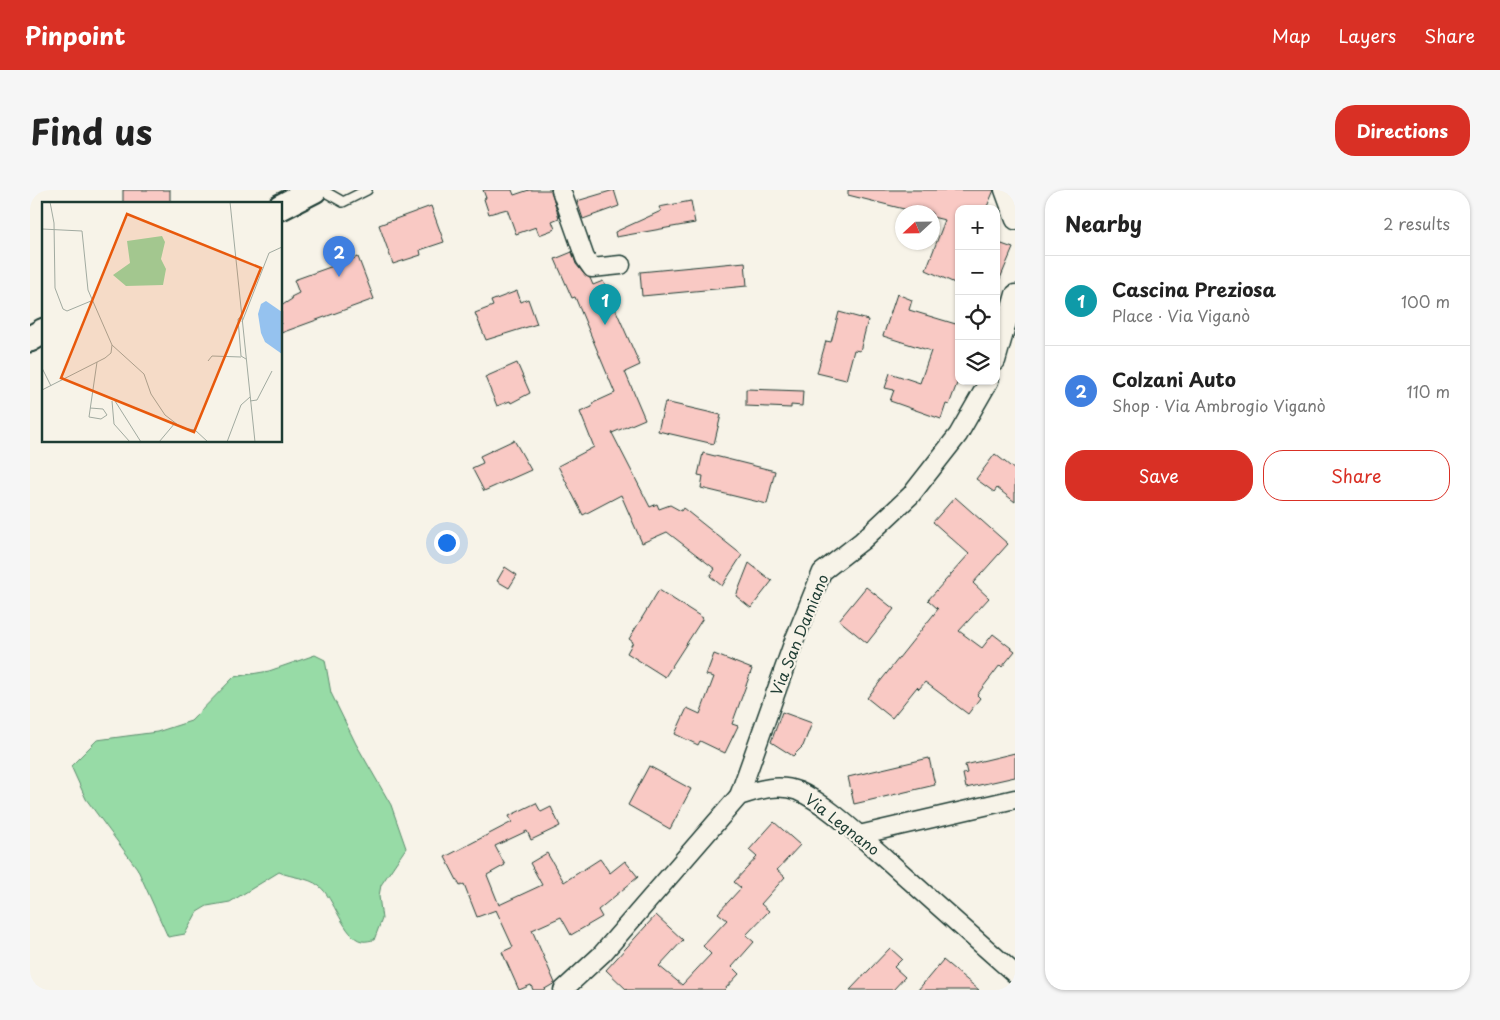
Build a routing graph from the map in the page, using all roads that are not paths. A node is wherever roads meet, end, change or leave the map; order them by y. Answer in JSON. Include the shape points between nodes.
{"nodes":[{"id":1,"x":314,"y":190,"type":"edge"},
{"id":2,"x":322,"y":190,"type":"edge"},
{"id":3,"x":367,"y":190,"type":"edge"},
{"id":4,"x":561,"y":190,"type":"edge"},
{"id":5,"x":1004,"y":190,"type":"edge"},
{"id":6,"x":282,"y":206,"type":"edge"},
{"id":7,"x":1015,"y":220,"type":"edge"},
{"id":8,"x":621,"y":265,"type":"dead end"},
{"id":9,"x":1014,"y":305,"type":"edge"},
{"id":10,"x":42,"y":333,"type":"edge"},
{"id":11,"x":30,"y":339,"type":"edge"},
{"id":12,"x":1000,"y":349,"type":"edge"},
{"id":13,"x":987,"y":385,"type":"edge"},
{"id":14,"x":739,"y":796,"type":"junction"},
{"id":15,"x":1015,"y":800,"type":"edge"},
{"id":16,"x":859,"y":835,"type":"junction"},
{"id":17,"x":1015,"y":974,"type":"edge"},
{"id":18,"x":563,"y":990,"type":"edge"}],
"edges":[{"from":1,"to":6,"type":"main road"},
{"from":2,"to":3,"type":"lane","via":[[343,202]]},
{"from":4,"to":8,"type":"street","via":[[585,258],[592,268]]},
{"from":5,"to":7,"type":"street"},
{"from":9,"to":12,"type":"street"},
{"from":10,"to":11,"type":"main road"},
{"from":13,"to":14,"type":"street","name":"Via San Damiano","via":[[958,435],[911,495],[862,542],[822,572]]},
{"from":14,"to":16,"type":"street","name":"Via Legnano","via":[[762,788],[798,791]]},
{"from":14,"to":18,"type":"street","via":[[602,954]]},
{"from":15,"to":16,"type":"street"},
{"from":16,"to":17,"type":"street","name":"Via Legnano"}]}
